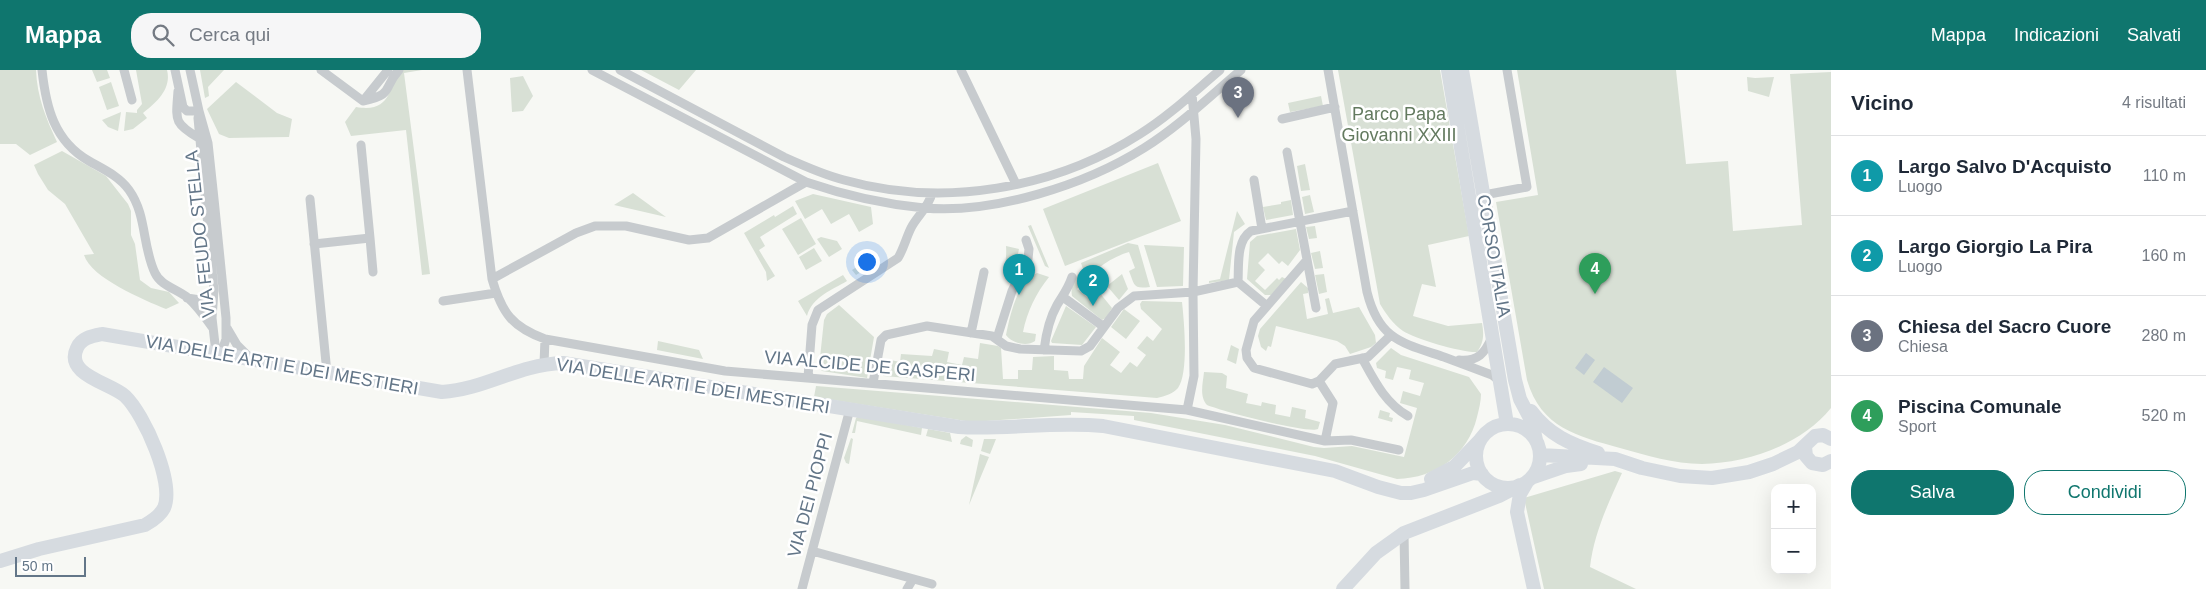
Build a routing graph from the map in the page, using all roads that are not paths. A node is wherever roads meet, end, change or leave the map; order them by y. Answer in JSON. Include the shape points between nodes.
{"nodes":[{"id":1,"x":42,"y":70,"type":"edge"},
{"id":2,"x":124,"y":70,"type":"edge"},
{"id":3,"x":175,"y":70,"type":"edge"},
{"id":4,"x":190,"y":70,"type":"edge"},
{"id":5,"x":321,"y":70,"type":"edge"},
{"id":6,"x":388,"y":70,"type":"edge"},
{"id":7,"x":399,"y":70,"type":"edge"},
{"id":8,"x":466,"y":70,"type":"edge"},
{"id":9,"x":592,"y":70,"type":"edge"},
{"id":10,"x":620,"y":70,"type":"edge"},
{"id":11,"x":961,"y":70,"type":"edge"},
{"id":12,"x":1220,"y":70,"type":"edge"},
{"id":13,"x":1241,"y":70,"type":"edge"},
{"id":14,"x":1328,"y":70,"type":"edge"},
{"id":15,"x":1448,"y":70,"type":"edge"},
{"id":16,"x":1462,"y":70,"type":"edge"},
{"id":17,"x":1507,"y":70,"type":"edge"},
{"id":18,"x":178,"y":91,"type":"junction"},
{"id":19,"x":1192,"y":94,"type":"junction"},
{"id":20,"x":132,"y":100,"type":"dead end"},
{"id":21,"x":363,"y":101,"type":"junction"},
{"id":22,"x":1335,"y":106,"type":"junction"},
{"id":23,"x":1195,"y":109,"type":"junction"},
{"id":24,"x":198,"y":111,"type":"junction"},
{"id":25,"x":1282,"y":118,"type":"dead end"},
{"id":26,"x":199,"y":138,"type":"junction"},
{"id":27,"x":361,"y":145,"type":"dead end"},
{"id":28,"x":1287,"y":152,"type":"dead end"},
{"id":29,"x":1254,"y":180,"type":"dead end"},
{"id":30,"x":806,"y":182,"type":"junction"},
{"id":31,"x":1016,"y":184,"type":"junction"},
{"id":32,"x":1484,"y":196,"type":"junction"},
{"id":33,"x":310,"y":200,"type":"dead end"},
{"id":34,"x":930,"y":202,"type":"junction"},
{"id":35,"x":1353,"y":211,"type":"junction"},
{"id":36,"x":1300,"y":222,"type":"junction"},
{"id":37,"x":1262,"y":229,"type":"junction"},
{"id":38,"x":370,"y":238,"type":"junction"},
{"id":39,"x":1026,"y":240,"type":"dead end"},
{"id":40,"x":314,"y":244,"type":"junction"},
{"id":41,"x":1307,"y":260,"type":"junction"},
{"id":42,"x":374,"y":272,"type":"dead end"},
{"id":43,"x":984,"y":272,"type":"dead end"},
{"id":44,"x":1072,"y":277,"type":"dead end"},
{"id":45,"x":492,"y":279,"type":"junction"},
{"id":46,"x":1238,"y":282,"type":"junction"},
{"id":47,"x":1193,"y":292,"type":"junction"},
{"id":48,"x":496,"y":293,"type":"junction"},
{"id":49,"x":213,"y":297,"type":"junction"},
{"id":50,"x":1063,"y":297,"type":"junction"},
{"id":51,"x":187,"y":298,"type":"junction"},
{"id":52,"x":443,"y":301,"type":"dead end"},
{"id":53,"x":1266,"y":306,"type":"junction"},
{"id":54,"x":1316,"y":308,"type":"dead end"},
{"id":55,"x":213,"y":327,"type":"junction"},
{"id":56,"x":1104,"y":327,"type":"junction"},
{"id":57,"x":226,"y":329,"type":"junction"},
{"id":58,"x":1493,"y":333,"type":"junction"},
{"id":59,"x":971,"y":334,"type":"junction"},
{"id":60,"x":1391,"y":335,"type":"junction"},
{"id":61,"x":997,"y":338,"type":"junction"},
{"id":62,"x":545,"y":339,"type":"junction"},
{"id":63,"x":1044,"y":350,"type":"junction"},
{"id":64,"x":218,"y":354,"type":"junction"},
{"id":65,"x":1362,"y":358,"type":"junction"},
{"id":66,"x":1447,"y":358,"type":"junction"},
{"id":67,"x":252,"y":360,"type":"junction"},
{"id":68,"x":544,"y":364,"type":"junction"},
{"id":69,"x":327,"y":373,"type":"junction"},
{"id":70,"x":808,"y":377,"type":"junction"},
{"id":71,"x":1516,"y":380,"type":"junction"},
{"id":72,"x":1320,"y":381,"type":"junction"},
{"id":73,"x":1500,"y":382,"type":"junction"},
{"id":74,"x":873,"y":383,"type":"junction"},
{"id":75,"x":850,"y":409,"type":"junction"},
{"id":76,"x":1187,"y":410,"type":"junction"},
{"id":77,"x":1408,"y":416,"type":"dead end"},
{"id":78,"x":1507,"y":424,"type":"junction"},
{"id":79,"x":1828,"y":434,"type":"edge"},
{"id":80,"x":1484,"y":436,"type":"junction"},
{"id":81,"x":1536,"y":440,"type":"junction"},
{"id":82,"x":1325,"y":441,"type":"junction"},
{"id":83,"x":1805,"y":447,"type":"junction"},
{"id":84,"x":1399,"y":450,"type":"dead end"},
{"id":85,"x":1540,"y":456,"type":"junction"},
{"id":86,"x":1615,"y":459,"type":"junction"},
{"id":87,"x":1774,"y":464,"type":"junction"},
{"id":88,"x":1823,"y":464,"type":"edge"},
{"id":89,"x":1642,"y":468,"type":"junction"},
{"id":90,"x":1486,"y":477,"type":"junction"},
{"id":91,"x":1361,"y":479,"type":"junction"},
{"id":92,"x":1526,"y":482,"type":"junction"},
{"id":93,"x":1505,"y":494,"type":"junction"},
{"id":94,"x":1460,"y":512,"type":"junction"},
{"id":95,"x":1517,"y":512,"type":"junction"},
{"id":96,"x":1404,"y":533,"type":"junction"},
{"id":97,"x":812,"y":551,"type":"junction"},
{"id":98,"x":0,"y":562,"type":"edge"},
{"id":99,"x":913,"y":579,"type":"junction"},
{"id":100,"x":932,"y":584,"type":"dead end"},
{"id":101,"x":802,"y":589,"type":"edge"},
{"id":102,"x":907,"y":589,"type":"edge"},
{"id":103,"x":1343,"y":589,"type":"edge"},
{"id":104,"x":1405,"y":589,"type":"edge"},
{"id":105,"x":1534,"y":589,"type":"edge"}],
"edges":[{"from":1,"to":51,"type":"street","via":[[44,88],[65,143],[128,188],[142,219],[155,273],[160,281]]},
{"from":2,"to":20,"type":"street"},
{"from":3,"to":18,"type":"street"},
{"from":4,"to":24,"type":"street","name":"VIA FEUDO STELLA"},
{"from":5,"to":21,"type":"street"},
{"from":6,"to":21,"type":"street"},
{"from":7,"to":21,"type":"street","via":[[385,93]]},
{"from":8,"to":45,"type":"street","name":"VIA ALCIDE DE GASPERI"},
{"from":9,"to":30,"type":"street"},
{"from":10,"to":34,"type":"street","via":[[812,170]]},
{"from":11,"to":31,"type":"street"},
{"from":12,"to":19,"type":"street"},
{"from":13,"to":23,"type":"street"},
{"from":14,"to":22,"type":"street"},
{"from":15,"to":58,"type":"street","name":"CORSO ITALIA"},
{"from":16,"to":32,"type":"street","name":"CORSO ITALIA"},
{"from":17,"to":32,"type":"street","via":[[1527,187]]},
{"from":18,"to":24,"type":"street","via":[[182,107],[187,111]]},
{"from":18,"to":26,"type":"street","via":[[178,124]]},
{"from":19,"to":23,"type":"street"},
{"from":19,"to":31,"type":"street","via":[[1155,124],[1110,151],[1044,178]]},
{"from":22,"to":25,"type":"street"},
{"from":22,"to":35,"type":"street"},
{"from":23,"to":34,"type":"street","via":[[1142,150],[1087,178],[1051,191],[971,206]]},
{"from":23,"to":47,"type":"street"},
{"from":24,"to":26,"type":"street","name":"VIA FEUDO STELLA"},
{"from":24,"to":57,"type":"street","name":"VIA FEUDO STELLA","via":[[208,143]]},
{"from":26,"to":49,"type":"street","name":"VIA FEUDO STELLA"},
{"from":27,"to":38,"type":"street"},
{"from":28,"to":36,"type":"street"},
{"from":29,"to":37,"type":"street"},
{"from":30,"to":34,"type":"street","via":[[840,194]]},
{"from":30,"to":45,"type":"street","via":[[708,238],[689,240],[626,226],[595,226]]},
{"from":31,"to":34,"type":"street","via":[[959,192]]},
{"from":32,"to":71,"type":"street","name":"CORSO ITALIA"},
{"from":33,"to":40,"type":"street"},
{"from":34,"to":70,"type":"street","via":[[911,230],[898,258],[818,310],[812,325]]},
{"from":35,"to":36,"type":"street"},
{"from":35,"to":60,"type":"street","via":[[1371,307],[1377,320]]},
{"from":36,"to":37,"type":"street"},
{"from":36,"to":41,"type":"street"},
{"from":37,"to":46,"type":"street","via":[[1251,231],[1241,242]]},
{"from":38,"to":40,"type":"street"},
{"from":38,"to":42,"type":"street"},
{"from":39,"to":61,"type":"street","via":[[1028,259],[1012,291]]},
{"from":40,"to":69,"type":"street"},
{"from":41,"to":53,"type":"street"},
{"from":41,"to":54,"type":"street"},
{"from":43,"to":59,"type":"street"},
{"from":44,"to":50,"type":"street"},
{"from":45,"to":48,"type":"street","name":"VIA ALCIDE DE GASPERI"},
{"from":46,"to":47,"type":"street"},
{"from":46,"to":53,"type":"street"},
{"from":47,"to":56,"type":"street","via":[[1134,296],[1118,308]]},
{"from":47,"to":76,"type":"street","via":[[1194,376]]},
{"from":48,"to":52,"type":"street"},
{"from":48,"to":62,"type":"street","name":"VIA ALCIDE DE GASPERI","via":[[517,326]]},
{"from":49,"to":51,"type":"street","via":[[207,301]]},
{"from":49,"to":55,"type":"street","name":"VIA FEUDO STELLA"},
{"from":50,"to":56,"type":"street"},
{"from":50,"to":63,"type":"street","via":[[1048,327]]},
{"from":51,"to":55,"type":"street"},
{"from":53,"to":72,"type":"street","via":[[1250,330],[1246,350],[1250,363],[1259,370],[1312,384]]},
{"from":55,"to":57,"type":"street","via":[[221,336]]},
{"from":55,"to":57,"type":"street","via":[[221,320]]},
{"from":55,"to":64,"type":"street","name":"VIA FEUDO STELLA"},
{"from":56,"to":63,"type":"street","via":[[1081,351]]},
{"from":57,"to":64,"type":"street","name":"VIA FEUDO STELLA","via":[[225,347]]},
{"from":57,"to":67,"type":"street"},
{"from":58,"to":66,"type":"street","via":[[1486,350],[1479,357],[1469,361]]},
{"from":58,"to":73,"type":"street","name":"CORSO ITALIA"},
{"from":59,"to":61,"type":"street"},
{"from":59,"to":74,"type":"street","via":[[927,326],[886,336],[881,340]]},
{"from":60,"to":65,"type":"street","via":[[1368,357]]},
{"from":60,"to":66,"type":"street","via":[[1410,346]]},
{"from":61,"to":63,"type":"street","via":[[1006,346]]},
{"from":62,"to":68,"type":"street"},
{"from":62,"to":70,"type":"street","name":"VIA ALCIDE DE GASPERI","via":[[725,371]]},
{"from":64,"to":67,"type":"street","name":"VIA DELLE ARTI E DEI MESTIERI"},
{"from":64,"to":98,"type":"street","name":"VIA DELLE ARTI E DEI MESTIERI","via":[[102,334],[82,342],[74,356],[79,369],[125,396],[154,446],[166,483],[164,507],[145,525],[39,549]]},
{"from":65,"to":72,"type":"street","via":[[1335,364]]},
{"from":65,"to":77,"type":"street","via":[[1384,395],[1397,410]]},
{"from":66,"to":73,"type":"street","via":[[1492,375]]},
{"from":67,"to":69,"type":"street","name":"VIA DELLE ARTI E DEI MESTIERI"},
{"from":68,"to":69,"type":"street","name":"VIA DELLE ARTI E DEI MESTIERI","via":[[469,388],[442,392]]},
{"from":68,"to":75,"type":"street","name":"VIA DELLE ARTI E DEI MESTIERI","via":[[589,367]]},
{"from":70,"to":74,"type":"street","name":"VIA ALCIDE DE GASPERI"},
{"from":71,"to":81,"type":"street","name":"CORSO ITALIA"},
{"from":71,"to":86,"type":"street","via":[[1528,407],[1546,429],[1573,446]]},
{"from":72,"to":82,"type":"street","via":[[1334,403]]},
{"from":73,"to":78,"type":"street","name":"CORSO ITALIA"},
{"from":74,"to":76,"type":"street","name":"VIA ALCIDE DE GASPERI"},
{"from":75,"to":91,"type":"street","name":"VIA DELLE ARTI E DEI MESTIERI","via":[[966,428],[1079,423],[1103,426],[1336,471]]},
{"from":75,"to":97,"type":"street","name":"VIA DEI PIOPPI"},
{"from":76,"to":82,"type":"street","name":"VIA ALCIDE DE GASPERI"},
{"from":78,"to":80,"type":"street","via":[[1498,425]]},
{"from":78,"to":81,"type":"street","via":[[1524,428]]},
{"from":79,"to":83,"type":"street","via":[[1810,439]]},
{"from":80,"to":90,"type":"street","via":[[1478,444],[1477,454],[1478,464]]},
{"from":80,"to":91,"type":"street","via":[[1454,467],[1432,479],[1408,485]]},
{"from":81,"to":85,"type":"street"},
{"from":82,"to":84,"type":"street","name":"VIA ALCIDE DE GASPERI","via":[[1351,440]]},
{"from":83,"to":87,"type":"street"},
{"from":83,"to":88,"type":"street","via":[[1806,456]]},
{"from":85,"to":86,"type":"street"},
{"from":85,"to":92,"type":"street","via":[[1539,464]]},
{"from":86,"to":89,"type":"street"},
{"from":87,"to":88,"type":"street"},
{"from":87,"to":89,"type":"street","via":[[1712,478],[1680,476]]},
{"from":89,"to":92,"type":"street","via":[[1581,464],[1566,466]]},
{"from":90,"to":91,"type":"street","via":[[1473,473],[1411,493],[1378,487]]},
{"from":90,"to":92,"type":"street","via":[[1505,487]]},
{"from":90,"to":93,"type":"street"},
{"from":90,"to":94,"type":"street","via":[[1480,495]]},
{"from":92,"to":93,"type":"street"},
{"from":92,"to":95,"type":"street"},
{"from":93,"to":94,"type":"street"},
{"from":93,"to":95,"type":"street"},
{"from":94,"to":96,"type":"street"},
{"from":95,"to":105,"type":"street"},
{"from":96,"to":103,"type":"street","via":[[1376,553]]},
{"from":96,"to":104,"type":"street"},
{"from":97,"to":99,"type":"street"},
{"from":97,"to":101,"type":"street","name":"VIA DEI PIOPPI"},
{"from":99,"to":100,"type":"street"},
{"from":99,"to":102,"type":"street"}]}
